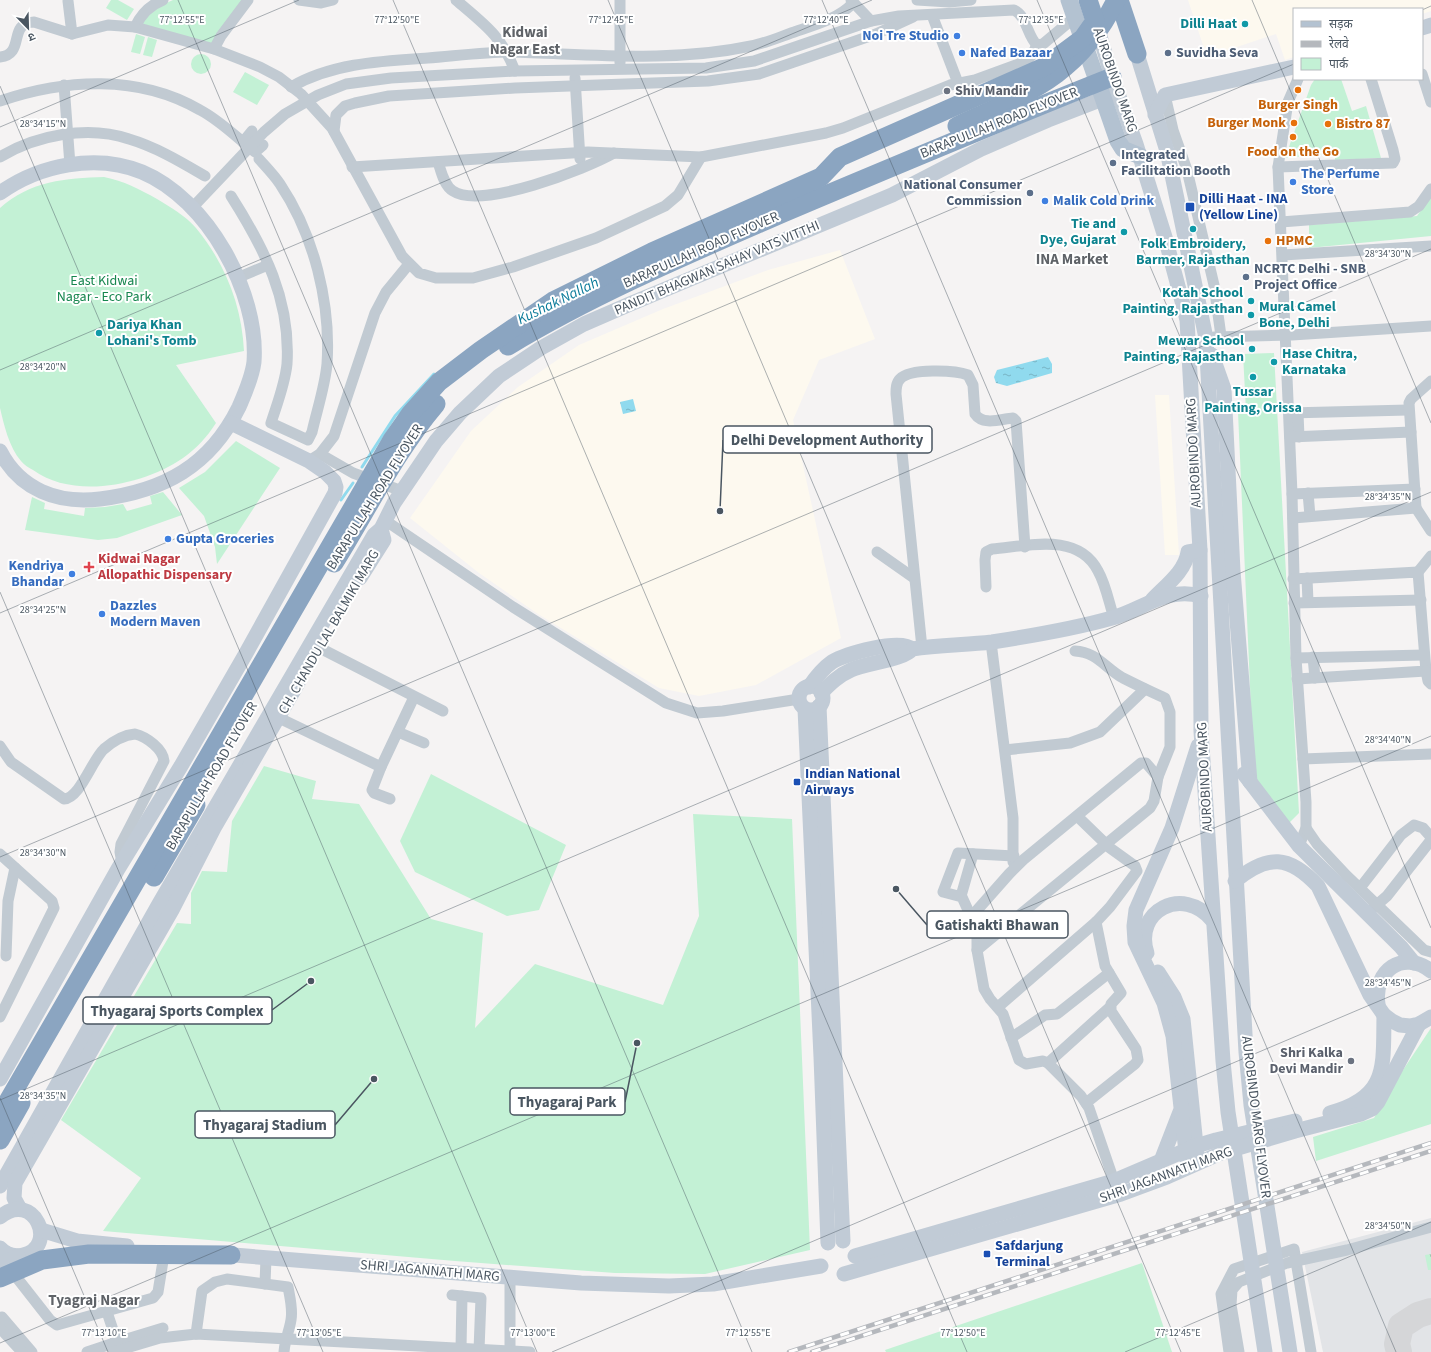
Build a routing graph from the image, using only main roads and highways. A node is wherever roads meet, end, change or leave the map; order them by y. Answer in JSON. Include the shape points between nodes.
{"nodes":[{"id":1,"x":1069,"y":0,"type":"edge"},
{"id":2,"x":1088,"y":0,"type":"edge"},
{"id":3,"x":1116,"y":0,"type":"edge"},
{"id":4,"x":1119,"y":0,"type":"edge"},
{"id":5,"x":1128,"y":0,"type":"edge"},
{"id":6,"x":1095,"y":21,"type":"joint"},
{"id":7,"x":1083,"y":38,"type":"junction"},
{"id":8,"x":1137,"y":54,"type":"joint"},
{"id":9,"x":1108,"y":88,"type":"junction"},
{"id":10,"x":1140,"y":156,"type":"road end"},
{"id":11,"x":825,"y":195,"type":"junction"},
{"id":12,"x":0,"y":1115,"type":"edge"},
{"id":13,"x":0,"y":1140,"type":"edge"},
{"id":14,"x":230,"y":1254,"type":"road end"},
{"id":15,"x":1,"y":1263,"type":"edge"}],
"edges":[{"from":1,"to":7,"type":"main road"},
{"from":2,"to":6,"type":"highway","name":"AUROBINDO MARG"},
{"from":3,"to":11,"type":"highway","via":[[1094,39],[1078,57],[1053,78],[877,162]]},
{"from":4,"to":8,"type":"highway","name":"AUROBINDO MARG"},
{"from":5,"to":8,"type":"main road","via":[[1137,34]]},
{"from":6,"to":7,"type":"highway","name":"BARAPULLAH ROAD FLYOVER"},
{"from":7,"to":9,"type":"main road"},
{"from":7,"to":12,"type":"highway","name":"BARAPULLAH ROAD FLYOVER","via":[[1044,67],[840,156],[821,176],[652,252],[553,301],[439,382],[411,413],[392,440]]},
{"from":9,"to":10,"type":"main road","via":[[1118,141],[1123,149]]},
{"from":9,"to":11,"type":"highway","name":"BARAPULLAH ROAD FLYOVER","via":[[1077,91]]},
{"from":11,"to":13,"type":"highway","name":"BARAPULLAH ROAD FLYOVER","via":[[646,272],[535,330],[492,357],[447,391],[424,418],[376,490]]},
{"from":14,"to":15,"type":"highway","via":[[89,1254]]}]}
